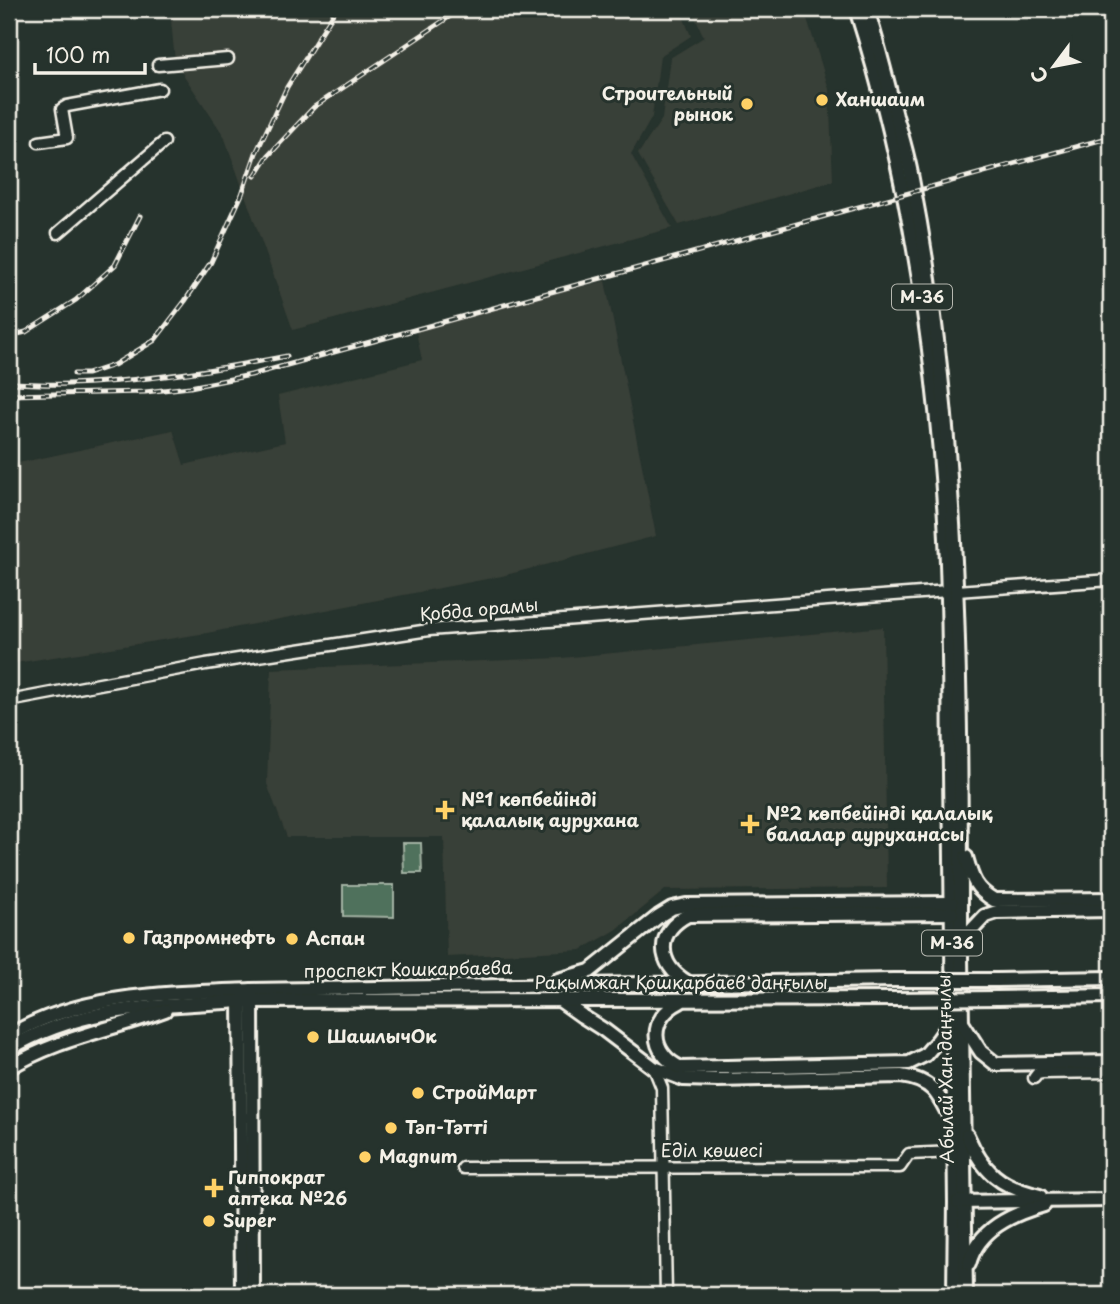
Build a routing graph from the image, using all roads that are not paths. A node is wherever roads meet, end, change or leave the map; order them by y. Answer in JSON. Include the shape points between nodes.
{"nodes":[{"id":1,"x":856,"y":9,"type":"edge"},
{"id":2,"x":867,"y":9,"type":"edge"},
{"id":3,"x":228,"y":60,"type":"dead end"},
{"id":4,"x":158,"y":65,"type":"dead end"},
{"id":5,"x":160,"y":89,"type":"dead end"},
{"id":6,"x":39,"y":142,"type":"dead end"},
{"id":7,"x":164,"y":142,"type":"dead end"},
{"id":8,"x":58,"y":233,"type":"dead end"},
{"id":9,"x":1111,"y":580,"type":"edge"},
{"id":10,"x":952,"y":591,"type":"junction"},
{"id":11,"x":9,"y":701,"type":"edge"},
{"id":12,"x":962,"y":842,"type":"junction"},
{"id":13,"x":1111,"y":899,"type":"edge"},
{"id":14,"x":952,"y":908,"type":"junction"},
{"id":15,"x":1111,"y":910,"type":"edge"},
{"id":16,"x":961,"y":961,"type":"junction"},
{"id":17,"x":1111,"y":978,"type":"edge"},
{"id":18,"x":687,"y":982,"type":"junction"},
{"id":19,"x":649,"y":983,"type":"joint"},
{"id":20,"x":543,"y":985,"type":"junction"},
{"id":21,"x":246,"y":996,"type":"junction"},
{"id":22,"x":1111,"y":996,"type":"edge"},
{"id":23,"x":561,"y":1001,"type":"junction"},
{"id":24,"x":691,"y":1001,"type":"junction"},
{"id":25,"x":177,"y":1005,"type":"junction"},
{"id":26,"x":958,"y":1022,"type":"junction"},
{"id":27,"x":9,"y":1035,"type":"edge"},
{"id":28,"x":9,"y":1049,"type":"edge"},
{"id":29,"x":1111,"y":1062,"type":"edge"},
{"id":30,"x":9,"y":1068,"type":"edge"},
{"id":31,"x":654,"y":1068,"type":"junction"},
{"id":32,"x":1111,"y":1072,"type":"edge"},
{"id":33,"x":1034,"y":1078,"type":"dead end"},
{"id":34,"x":959,"y":1127,"type":"junction"},
{"id":35,"x":955,"y":1152,"type":"junction"},
{"id":36,"x":664,"y":1166,"type":"junction"},
{"id":37,"x":463,"y":1168,"type":"dead end"},
{"id":38,"x":1111,"y":1199,"type":"edge"},
{"id":39,"x":1065,"y":1200,"type":"junction"},
{"id":40,"x":960,"y":1202,"type":"junction"},
{"id":41,"x":966,"y":1278,"type":"junction"},
{"id":42,"x":242,"y":1295,"type":"edge"},
{"id":43,"x":253,"y":1295,"type":"edge"},
{"id":44,"x":666,"y":1295,"type":"edge"},
{"id":45,"x":954,"y":1295,"type":"edge"},
{"id":46,"x":966,"y":1295,"type":"edge"}],
"edges":[{"from":1,"to":10,"type":"main road","number":"M-36","via":[[901,179],[917,263]]},
{"from":2,"to":10,"type":"main road","number":"M-36","via":[[911,175],[926,259],[948,436]]},
{"from":3,"to":4,"type":"street"},
{"from":5,"to":6,"type":"street","via":[[67,106],[62,109],[67,138]]},
{"from":7,"to":8,"type":"street"},
{"from":9,"to":10,"type":"street","name":"Қобда орамы"},
{"from":10,"to":11,"type":"street","name":"Қобда орамы","via":[[429,630],[206,664]]},
{"from":10,"to":12,"type":"main road","name":"Абылай Хан даңғылы","number":"M-36"},
{"from":10,"to":14,"type":"main road","name":"Абылай Хан даңғылы","number":"M-36"},
{"from":12,"to":13,"type":"main road","via":[[973,881],[994,900]]},
{"from":12,"to":16,"type":"main road","name":"Абылай Хан даңғылы","number":"M-36"},
{"from":14,"to":18,"type":"main road","via":[[688,915],[670,929],[664,956],[671,970]]},
{"from":14,"to":20,"type":"main road","via":[[686,905],[659,916],[590,971]]},
{"from":14,"to":26,"type":"main road","name":"Абылай Хан даңғылы","number":"M-36"},
{"from":15,"to":16,"type":"main road","via":[[985,916],[969,933]]},
{"from":16,"to":26,"type":"main road","name":"Абылай Хан даңғылы","number":"M-36"},
{"from":17,"to":18,"type":"main road","name":"Рақымжан Қошқарбаев даңғылы","bridge":true},
{"from":18,"to":19,"type":"main road","name":"Рақымжан Қошқарбаев даңғылы"},
{"from":19,"to":20,"type":"main road","name":"проспект Кошкарбаева"},
{"from":20,"to":21,"type":"main road","name":"проспект Кошкарбаева"},
{"from":21,"to":23,"type":"main road","name":"Рақымжан Қошқарбаев даңғылы"},
{"from":21,"to":25,"type":"main road","name":"Рақымжан Қошқарбаев даңғылы"},
{"from":21,"to":27,"type":"main road","name":"Рақымжан Қошқарбаев даңғылы","via":[[102,1001],[50,1016]]},
{"from":21,"to":42,"type":"main road"},
{"from":21,"to":43,"type":"main road"},
{"from":22,"to":24,"type":"main road","name":"Рақымжан Қошқарбаев даңғылы","bridge":true},
{"from":23,"to":24,"type":"main road","name":"Рақымжан Қошқарбаев даңғылы"},
{"from":23,"to":31,"type":"main road"},
{"from":24,"to":26,"type":"main road","via":[[670,1007],[662,1015],[656,1035],[663,1056],[681,1068],[909,1063],[925,1055]]},
{"from":25,"to":28,"type":"main road","name":"Рақымжан Қошқарбаев даңғылы","via":[[98,1014],[56,1026]]},
{"from":25,"to":30,"type":"main road","via":[[68,1040]]},
{"from":26,"to":29,"type":"main road","via":[[996,1064]]},
{"from":26,"to":34,"type":"main road","name":"Абылай Хан даңғылы","number":"M-36"},
{"from":31,"to":34,"type":"main road","via":[[684,1079],[913,1077],[934,1090]]},
{"from":31,"to":36,"type":"street","via":[[662,1088]]},
{"from":32,"to":33,"type":"street","via":[[1042,1073]]},
{"from":34,"to":35,"type":"main road","name":"Абылай Хан даңғылы","number":"M-36"},
{"from":34,"to":39,"type":"main road","via":[[983,1165],[999,1180],[1032,1195]]},
{"from":34,"to":40,"type":"main road","name":"Абылай Хан даңғылы","number":"M-36"},
{"from":35,"to":36,"type":"street","name":"Еділ көшесі","via":[[909,1154],[900,1167]]},
{"from":35,"to":40,"type":"main road","name":"Абылай Хан даңғылы","number":"M-36"},
{"from":36,"to":37,"type":"street","name":"Еділ көшесі"},
{"from":36,"to":44,"type":"street"},
{"from":38,"to":39,"type":"main road"},
{"from":39,"to":40,"type":"main road"},
{"from":39,"to":41,"type":"main road","via":[[1030,1209],[989,1231],[975,1247]]},
{"from":40,"to":41,"type":"main road","name":"Абылай Хан даңғылы","number":"M-36"},
{"from":40,"to":45,"type":"main road","name":"Абылай Хан даңғылы","number":"M-36"},
{"from":41,"to":46,"type":"main road","name":"Абылай Хан даңғылы","number":"M-36"}]}
